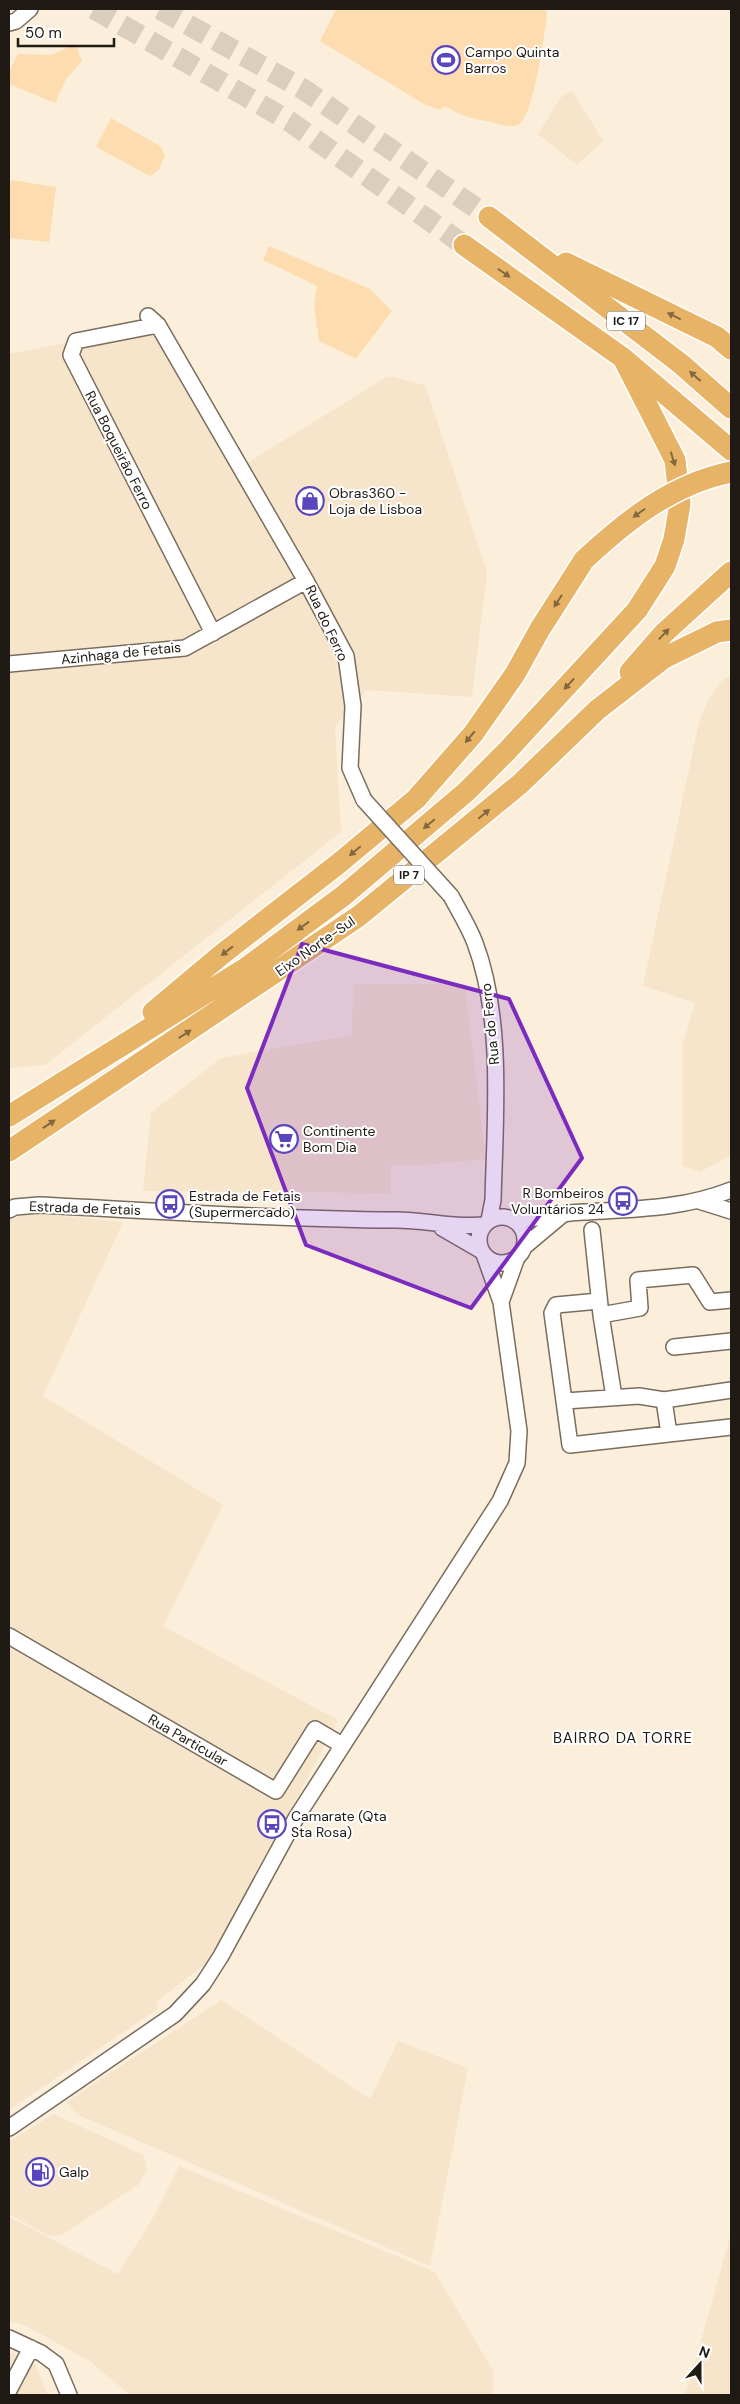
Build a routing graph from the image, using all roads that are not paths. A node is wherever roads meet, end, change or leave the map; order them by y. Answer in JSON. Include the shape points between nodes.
{"nodes":[{"id":1,"x":30,"y":9,"type":"edge"},
{"id":2,"x":9,"y":23,"type":"edge"},
{"id":3,"x":489,"y":217,"type":"tunnel mouth"},
{"id":4,"x":517,"y":238,"type":"junction"},
{"id":5,"x":464,"y":245,"type":"tunnel mouth"},
{"id":6,"x":153,"y":321,"type":"joint"},
{"id":7,"x":731,"y":349,"type":"edge"},
{"id":8,"x":623,"y":358,"type":"junction"},
{"id":9,"x":731,"y":408,"type":"edge"},
{"id":10,"x":731,"y":450,"type":"edge"},
{"id":11,"x":731,"y":472,"type":"edge"},
{"id":12,"x":731,"y":572,"type":"edge"},
{"id":13,"x":306,"y":581,"type":"junction"},
{"id":14,"x":731,"y":630,"type":"edge"},
{"id":15,"x":212,"y":633,"type":"junction"},
{"id":16,"x":9,"y":664,"type":"edge"},
{"id":17,"x":598,"y":710,"type":"junction"},
{"id":18,"x":92,"y":1064,"type":"junction"},
{"id":19,"x":9,"y":1116,"type":"edge"},
{"id":20,"x":9,"y":1150,"type":"edge"},
{"id":21,"x":731,"y":1190,"type":"edge"},
{"id":22,"x":699,"y":1201,"type":"junction"},
{"id":23,"x":9,"y":1210,"type":"edge"},
{"id":24,"x":562,"y":1215,"type":"junction"},
{"id":25,"x":731,"y":1216,"type":"edge"},
{"id":26,"x":497,"y":1221,"type":"junction"},
{"id":27,"x":432,"y":1223,"type":"junction"},
{"id":28,"x":592,"y":1230,"type":"dead end"},
{"id":29,"x":525,"y":1246,"type":"junction"},
{"id":30,"x":482,"y":1254,"type":"junction"},
{"id":31,"x":516,"y":1260,"type":"junction"},
{"id":32,"x":731,"y":1300,"type":"edge"},
{"id":33,"x":500,"y":1302,"type":"junction"},
{"id":34,"x":600,"y":1308,"type":"junction"},
{"id":35,"x":731,"y":1341,"type":"edge"},
{"id":36,"x":674,"y":1348,"type":"dead end"},
{"id":37,"x":731,"y":1390,"type":"edge"},
{"id":38,"x":614,"y":1397,"type":"junction"},
{"id":39,"x":664,"y":1400,"type":"junction"},
{"id":40,"x":565,"y":1401,"type":"junction"},
{"id":41,"x":731,"y":1427,"type":"edge"},
{"id":42,"x":669,"y":1434,"type":"junction"},
{"id":43,"x":9,"y":1636,"type":"edge"},
{"id":44,"x":342,"y":1745,"type":"junction"},
{"id":45,"x":9,"y":2128,"type":"edge"},
{"id":46,"x":9,"y":2338,"type":"edge"},
{"id":47,"x":30,"y":2348,"type":"junction"},
{"id":48,"x":9,"y":2390,"type":"edge"},
{"id":49,"x":69,"y":2395,"type":"edge"}],
"edges":[{"from":1,"to":2,"type":"street"},
{"from":3,"to":4,"type":"highway","number":"IC 17"},
{"from":7,"to":4,"type":"highway","one_way":true,"via":[[717,337]]},
{"from":9,"to":4,"type":"highway","number":"IC 17","one_way":true,"via":[[674,358]]},
{"from":5,"to":8,"type":"highway","number":"IC 17","one_way":true},
{"from":6,"to":13,"type":"street","name":"Rua do Ferro"},
{"from":6,"to":15,"type":"street","name":"Rua Boqueirão Ferro","via":[[76,341],[71,355]]},
{"from":8,"to":10,"type":"highway","number":"IC 17"},
{"from":8,"to":18,"type":"highway","one_way":true,"via":[[675,460],[680,504],[665,566],[637,610],[508,751],[466,792],[344,896],[246,968]]},
{"from":11,"to":18,"type":"highway","one_way":true,"bridge":true,"via":[[660,498],[621,526],[584,560],[515,674],[473,734],[416,799]]},
{"from":17,"to":12,"type":"highway","one_way":true,"via":[[664,632]]},
{"from":13,"to":15,"type":"street","name":"Azinhaga de Fetais"},
{"from":13,"to":26,"type":"street","name":"Rua do Ferro","bridge":true,"via":[[346,656],[353,706],[350,768],[364,800],[451,896],[475,943],[488,987],[496,1069],[493,1200]]},
{"from":14,"to":17,"type":"highway","via":[[717,632],[664,658]]},
{"from":15,"to":16,"type":"street","name":"Azinhaga de Fetais","via":[[185,648]]},
{"from":20,"to":17,"type":"highway","name":"Eixo Norte-Sul","number":"IP 7","one_way":true,"via":[[359,916],[520,784]]},
{"from":18,"to":19,"type":"highway"},
{"from":21,"to":22,"type":"street","name":"Estrada de Fetais"},
{"from":22,"to":24,"type":"street","name":"Estrada de Fetais","via":[[641,1210]]},
{"from":22,"to":25,"type":"street"},
{"from":23,"to":27,"type":"street","name":"Estrada de Fetais","via":[[39,1205]]},
{"from":24,"to":26,"type":"street","name":"Estrada de Fetais"},
{"from":24,"to":29,"type":"street"},
{"from":26,"to":27,"type":"street","name":"Estrada de Fetais","via":[[464,1227]]},
{"from":26,"to":29,"type":"street","via":[[524,1232]]},
{"from":26,"to":30,"type":"street","via":[[479,1233]]},
{"from":27,"to":30,"type":"street","name":"Estrada de Fetais"},
{"from":28,"to":34,"type":"street"},
{"from":29,"to":31,"type":"street"},
{"from":30,"to":31,"type":"street","via":[[500,1264]]},
{"from":30,"to":33,"type":"street"},
{"from":31,"to":33,"type":"street"},
{"from":32,"to":34,"type":"street","via":[[710,1302],[693,1275],[638,1280],[640,1308]]},
{"from":33,"to":44,"type":"street","via":[[519,1431],[518,1463],[500,1500]]},
{"from":34,"to":38,"type":"street"},
{"from":34,"to":40,"type":"street","via":[[556,1305],[552,1313]]},
{"from":35,"to":36,"type":"street"},
{"from":37,"to":39,"type":"street"},
{"from":38,"to":39,"type":"street"},
{"from":38,"to":40,"type":"street"},
{"from":39,"to":42,"type":"street"},
{"from":40,"to":42,"type":"street","via":[[570,1445]]},
{"from":41,"to":42,"type":"street"},
{"from":43,"to":44,"type":"street","name":"Rua Particular","via":[[276,1791],[315,1729]]},
{"from":44,"to":45,"type":"street","via":[[296,1818],[203,1984],[175,2014]]},
{"from":46,"to":47,"type":"street"},
{"from":47,"to":48,"type":"street"},
{"from":47,"to":49,"type":"street","via":[[42,2352],[56,2364]]}]}
